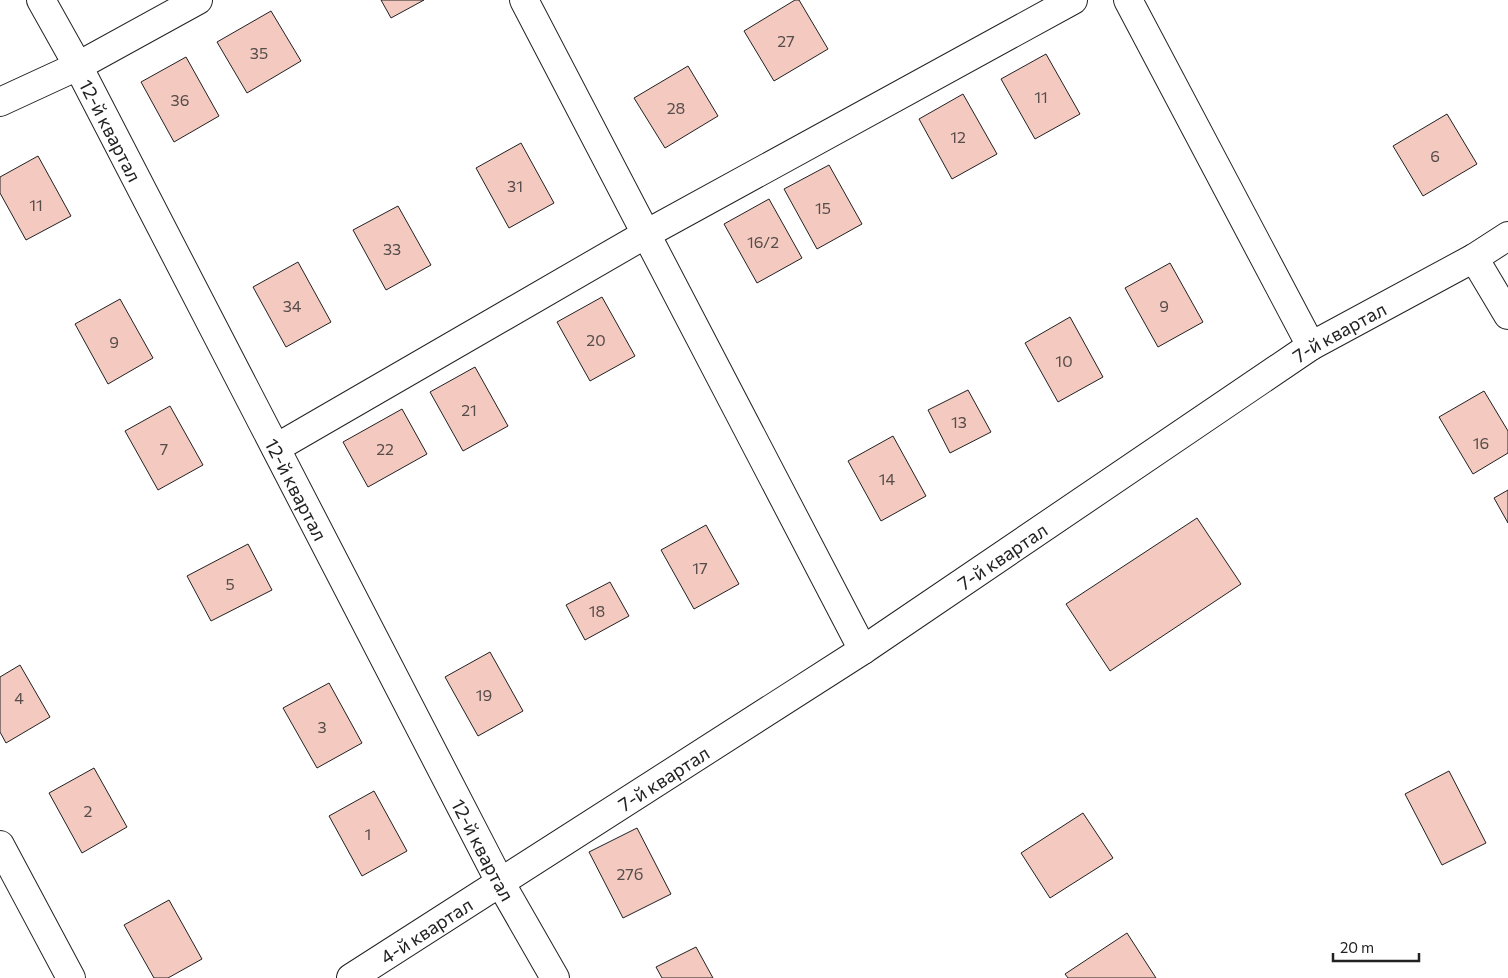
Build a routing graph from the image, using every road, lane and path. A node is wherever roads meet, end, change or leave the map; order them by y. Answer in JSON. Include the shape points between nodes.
{"nodes":[{"id":1,"x":41,"y":0,"type":"edge"},
{"id":2,"x":198,"y":0,"type":"edge"},
{"id":3,"x":524,"y":0,"type":"edge"},
{"id":4,"x":1073,"y":0,"type":"edge"},
{"id":5,"x":1128,"y":0,"type":"edge"},
{"id":6,"x":78,"y":66,"type":"junction"},
{"id":7,"x":0,"y":102,"type":"edge"},
{"id":8,"x":646,"y":234,"type":"junction"},
{"id":9,"x":1508,"y":236,"type":"edge"},
{"id":10,"x":1474,"y":258,"type":"junction"},
{"id":11,"x":1508,"y":316,"type":"edge"},
{"id":12,"x":1311,"y":346,"type":"junction"},
{"id":13,"x":276,"y":448,"type":"junction"},
{"id":14,"x":863,"y":650,"type":"junction"},
{"id":15,"x":0,"y":845,"type":"edge"},
{"id":16,"x":500,"y":882,"type":"junction"},
{"id":17,"x":71,"y":978,"type":"edge"},
{"id":18,"x":351,"y":978,"type":"edge"},
{"id":19,"x":555,"y":978,"type":"edge"}],
"edges":[{"from":1,"to":6,"type":"street","name":"12-й квартал"},
{"from":2,"to":6,"type":"street"},
{"from":3,"to":8,"type":"street"},
{"from":4,"to":8,"type":"street"},
{"from":5,"to":12,"type":"street"},
{"from":6,"to":7,"type":"street"},
{"from":6,"to":13,"type":"street","name":"12-й квартал"},
{"from":8,"to":13,"type":"street"},
{"from":8,"to":14,"type":"street"},
{"from":9,"to":10,"type":"street","name":"7-й квартал"},
{"from":10,"to":11,"type":"street"},
{"from":10,"to":12,"type":"street","name":"7-й квартал"},
{"from":12,"to":14,"type":"street","name":"7-й квартал"},
{"from":13,"to":16,"type":"street","name":"12-й квартал"},
{"from":14,"to":16,"type":"street","name":"7-й квартал"},
{"from":15,"to":17,"type":"street"},
{"from":16,"to":18,"type":"street","name":"4-й квартал"},
{"from":16,"to":19,"type":"street","name":"12-й квартал"}]}
